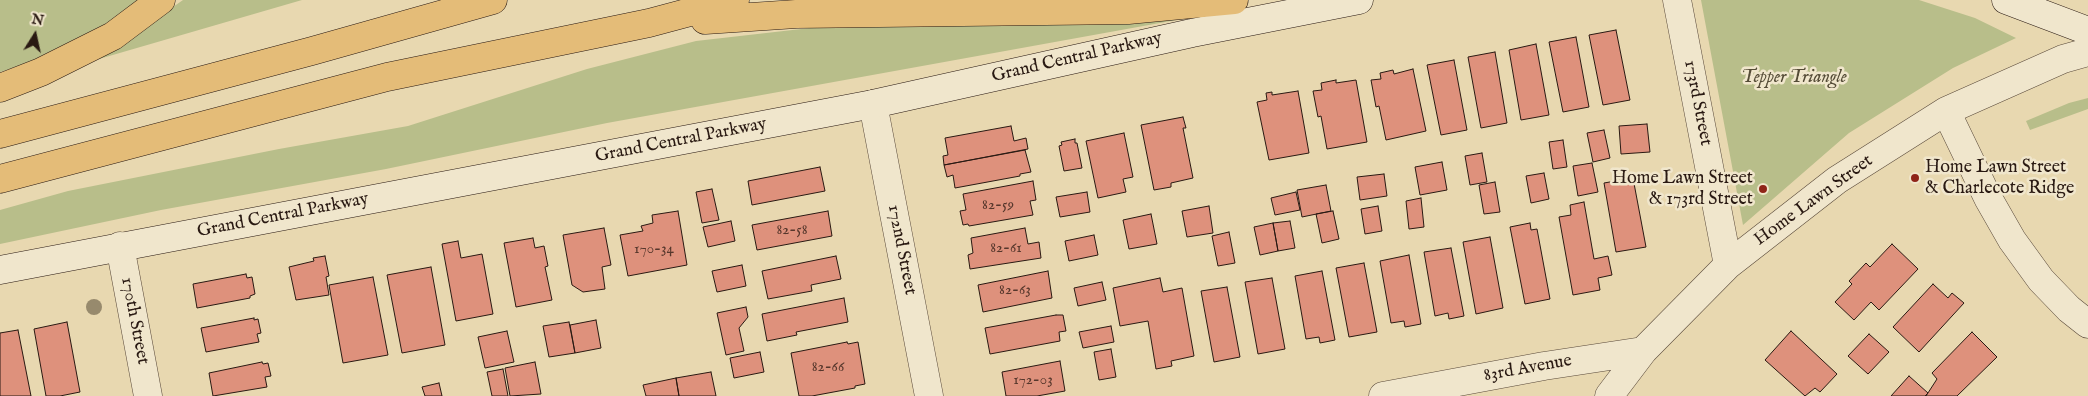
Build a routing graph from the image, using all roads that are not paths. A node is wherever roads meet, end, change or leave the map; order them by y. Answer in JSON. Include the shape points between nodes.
{"nodes":[{"id":1,"x":162,"y":0,"type":"edge"},
{"id":2,"x":493,"y":0,"type":"edge"},
{"id":3,"x":735,"y":0,"type":"edge"},
{"id":4,"x":1234,"y":0,"type":"edge"},
{"id":5,"x":1359,"y":0,"type":"edge"},
{"id":6,"x":1677,"y":0,"type":"edge"},
{"id":7,"x":2006,"y":0,"type":"edge"},
{"id":8,"x":649,"y":23,"type":"junction"},
{"id":9,"x":2088,"y":31,"type":"edge"},
{"id":10,"x":2088,"y":52,"type":"edge"},
{"id":11,"x":0,"y":88,"type":"edge"},
{"id":12,"x":873,"y":104,"type":"junction"},
{"id":13,"x":1946,"y":111,"type":"junction"},
{"id":14,"x":0,"y":134,"type":"edge"},
{"id":15,"x":0,"y":179,"type":"edge"},
{"id":16,"x":120,"y":246,"type":"junction"},
{"id":17,"x":1728,"y":264,"type":"junction"},
{"id":18,"x":0,"y":270,"type":"edge"},
{"id":19,"x":2088,"y":324,"type":"edge"},
{"id":20,"x":1643,"y":351,"type":"junction"},
{"id":21,"x":148,"y":396,"type":"edge"},
{"id":22,"x":929,"y":396,"type":"edge"},
{"id":23,"x":1383,"y":396,"type":"edge"},
{"id":24,"x":1609,"y":396,"type":"edge"}],
"edges":[{"from":1,"to":11,"type":"highway","via":[[113,36],[41,72]]},
{"from":2,"to":14,"type":"highway"},
{"from":3,"to":8,"type":"highway"},
{"from":4,"to":8,"type":"highway","via":[[1128,10],[796,14]]},
{"from":5,"to":12,"type":"street","name":"Grand Central Parkway","via":[[1192,33]]},
{"from":6,"to":17,"type":"street","name":"173rd Street"},
{"from":7,"to":9,"type":"street"},
{"from":8,"to":15,"type":"highway","via":[[387,77]]},
{"from":10,"to":13,"type":"street","name":"Home Lawn Street","via":[[2063,59]]},
{"from":12,"to":16,"type":"street","name":"Grand Central Parkway"},
{"from":12,"to":22,"type":"street","name":"172nd Street"},
{"from":13,"to":17,"type":"street","name":"Home Lawn Street","via":[[1837,180]]},
{"from":13,"to":19,"type":"street","via":[[2012,240],[2041,280]]},
{"from":16,"to":18,"type":"street","name":"Grand Central Parkway"},
{"from":16,"to":21,"type":"street","name":"170th Street"},
{"from":17,"to":20,"type":"street","name":"Home Lawn Street"},
{"from":20,"to":23,"type":"street","name":"83rd Avenue"},
{"from":20,"to":24,"type":"street","name":"Home Lawn Street"}]}
